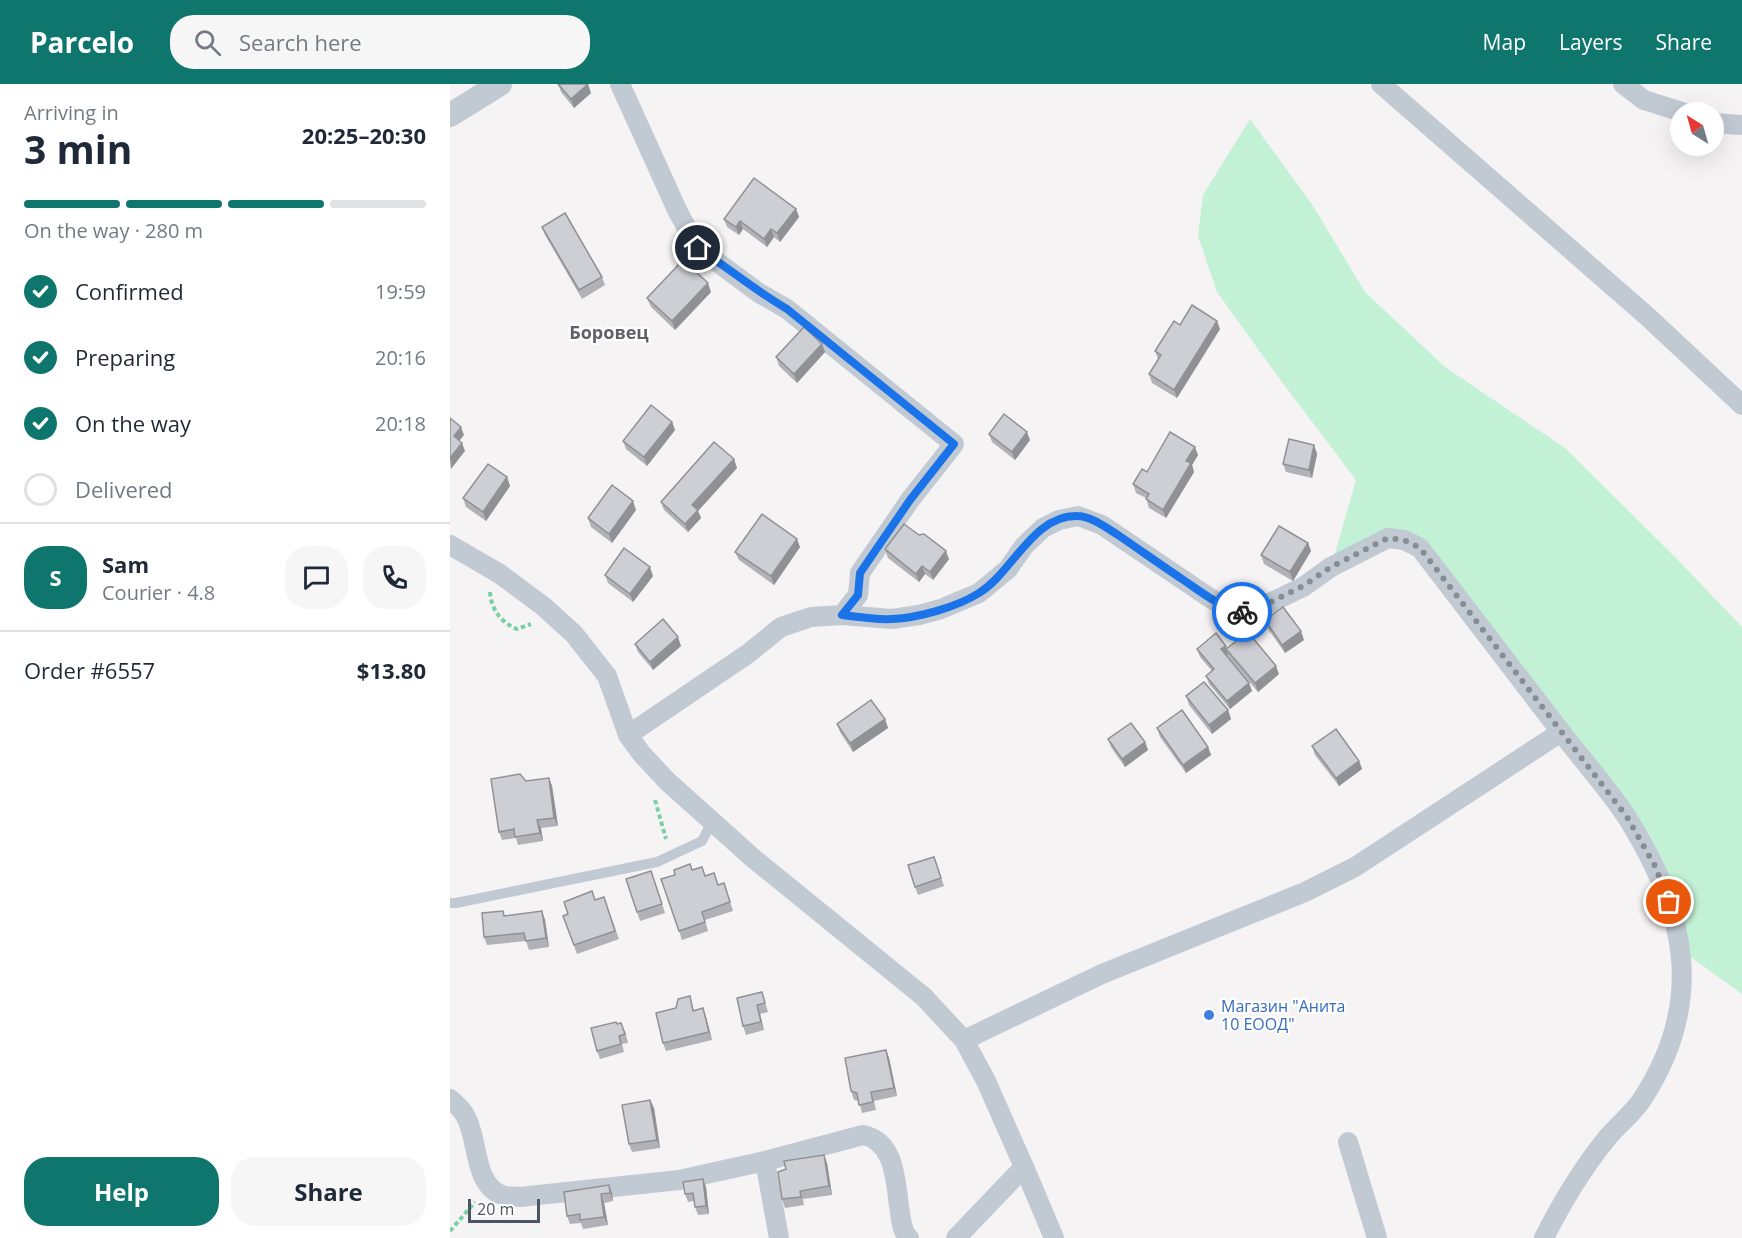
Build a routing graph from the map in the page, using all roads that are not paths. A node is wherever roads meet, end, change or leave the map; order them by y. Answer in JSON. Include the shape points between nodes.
{"nodes":[{"id":1,"x":500,"y":84,"type":"edge"},
{"id":2,"x":620,"y":84,"type":"edge"},
{"id":3,"x":1381,"y":84,"type":"edge"},
{"id":4,"x":1623,"y":84,"type":"edge"},
{"id":5,"x":1670,"y":108,"type":"edge"},
{"id":6,"x":450,"y":115,"type":"edge"},
{"id":7,"x":1724,"y":124,"type":"edge"},
{"id":8,"x":1742,"y":125,"type":"edge"},
{"id":9,"x":1742,"y":405,"type":"edge"},
{"id":10,"x":450,"y":545,"type":"edge"},
{"id":11,"x":842,"y":615,"type":"junction"},
{"id":12,"x":1561,"y":732,"type":"junction"},
{"id":13,"x":628,"y":735,"type":"junction"},
{"id":14,"x":712,"y":822,"type":"junction"},
{"id":15,"x":450,"y":903,"type":"edge"},
{"id":16,"x":964,"y":1040,"type":"junction"},
{"id":17,"x":450,"y":1100,"type":"edge"},
{"id":18,"x":1348,"y":1142,"type":"dead end"},
{"id":19,"x":765,"y":1161,"type":"junction"},
{"id":20,"x":1024,"y":1167,"type":"junction"},
{"id":21,"x":778,"y":1238,"type":"edge"},
{"id":22,"x":909,"y":1238,"type":"edge"},
{"id":23,"x":956,"y":1238,"type":"edge"},
{"id":24,"x":1054,"y":1238,"type":"edge"},
{"id":25,"x":1377,"y":1238,"type":"edge"},
{"id":26,"x":1544,"y":1238,"type":"edge"}],
"edges":[{"from":1,"to":6,"type":"street"},
{"from":2,"to":11,"type":"street","via":[[698,248],[787,309],[954,444],[860,573],[858,595]]},
{"from":3,"to":9,"type":"street","via":[[1648,317]]},
{"from":4,"to":5,"type":"street","via":[[1644,100]]},
{"from":7,"to":8,"type":"street"},
{"from":10,"to":13,"type":"street","via":[[500,574],[574,634],[607,676]]},
{"from":11,"to":12,"type":"street","via":[[892,619],[960,602],[994,581],[1042,528],[1078,516],[1102,525],[1210,598],[1230,609],[1249,613],[1388,538],[1404,540],[1420,548]]},
{"from":11,"to":13,"type":"street","via":[[811,617],[781,627],[748,654]]},
{"from":12,"to":16,"type":"street","via":[[1354,867],[1305,892],[1102,974]]},
{"from":12,"to":26,"type":"street","via":[[1627,817],[1655,866],[1675,920],[1683,978],[1670,1046],[1657,1075],[1640,1103],[1608,1136],[1578,1177]]},
{"from":13,"to":14,"type":"street","via":[[667,781]]},
{"from":14,"to":15,"type":"lane","via":[[702,841],[657,862]]},
{"from":14,"to":16,"type":"street","via":[[924,997]]},
{"from":16,"to":20,"type":"street"},
{"from":17,"to":19,"type":"street","via":[[465,1114],[482,1177],[502,1196],[679,1180]]},
{"from":18,"to":25,"type":"street"},
{"from":19,"to":21,"type":"street"},
{"from":19,"to":22,"type":"street","via":[[863,1134],[873,1137],[891,1158],[901,1220]]},
{"from":20,"to":23,"type":"street"},
{"from":20,"to":24,"type":"street"}]}
